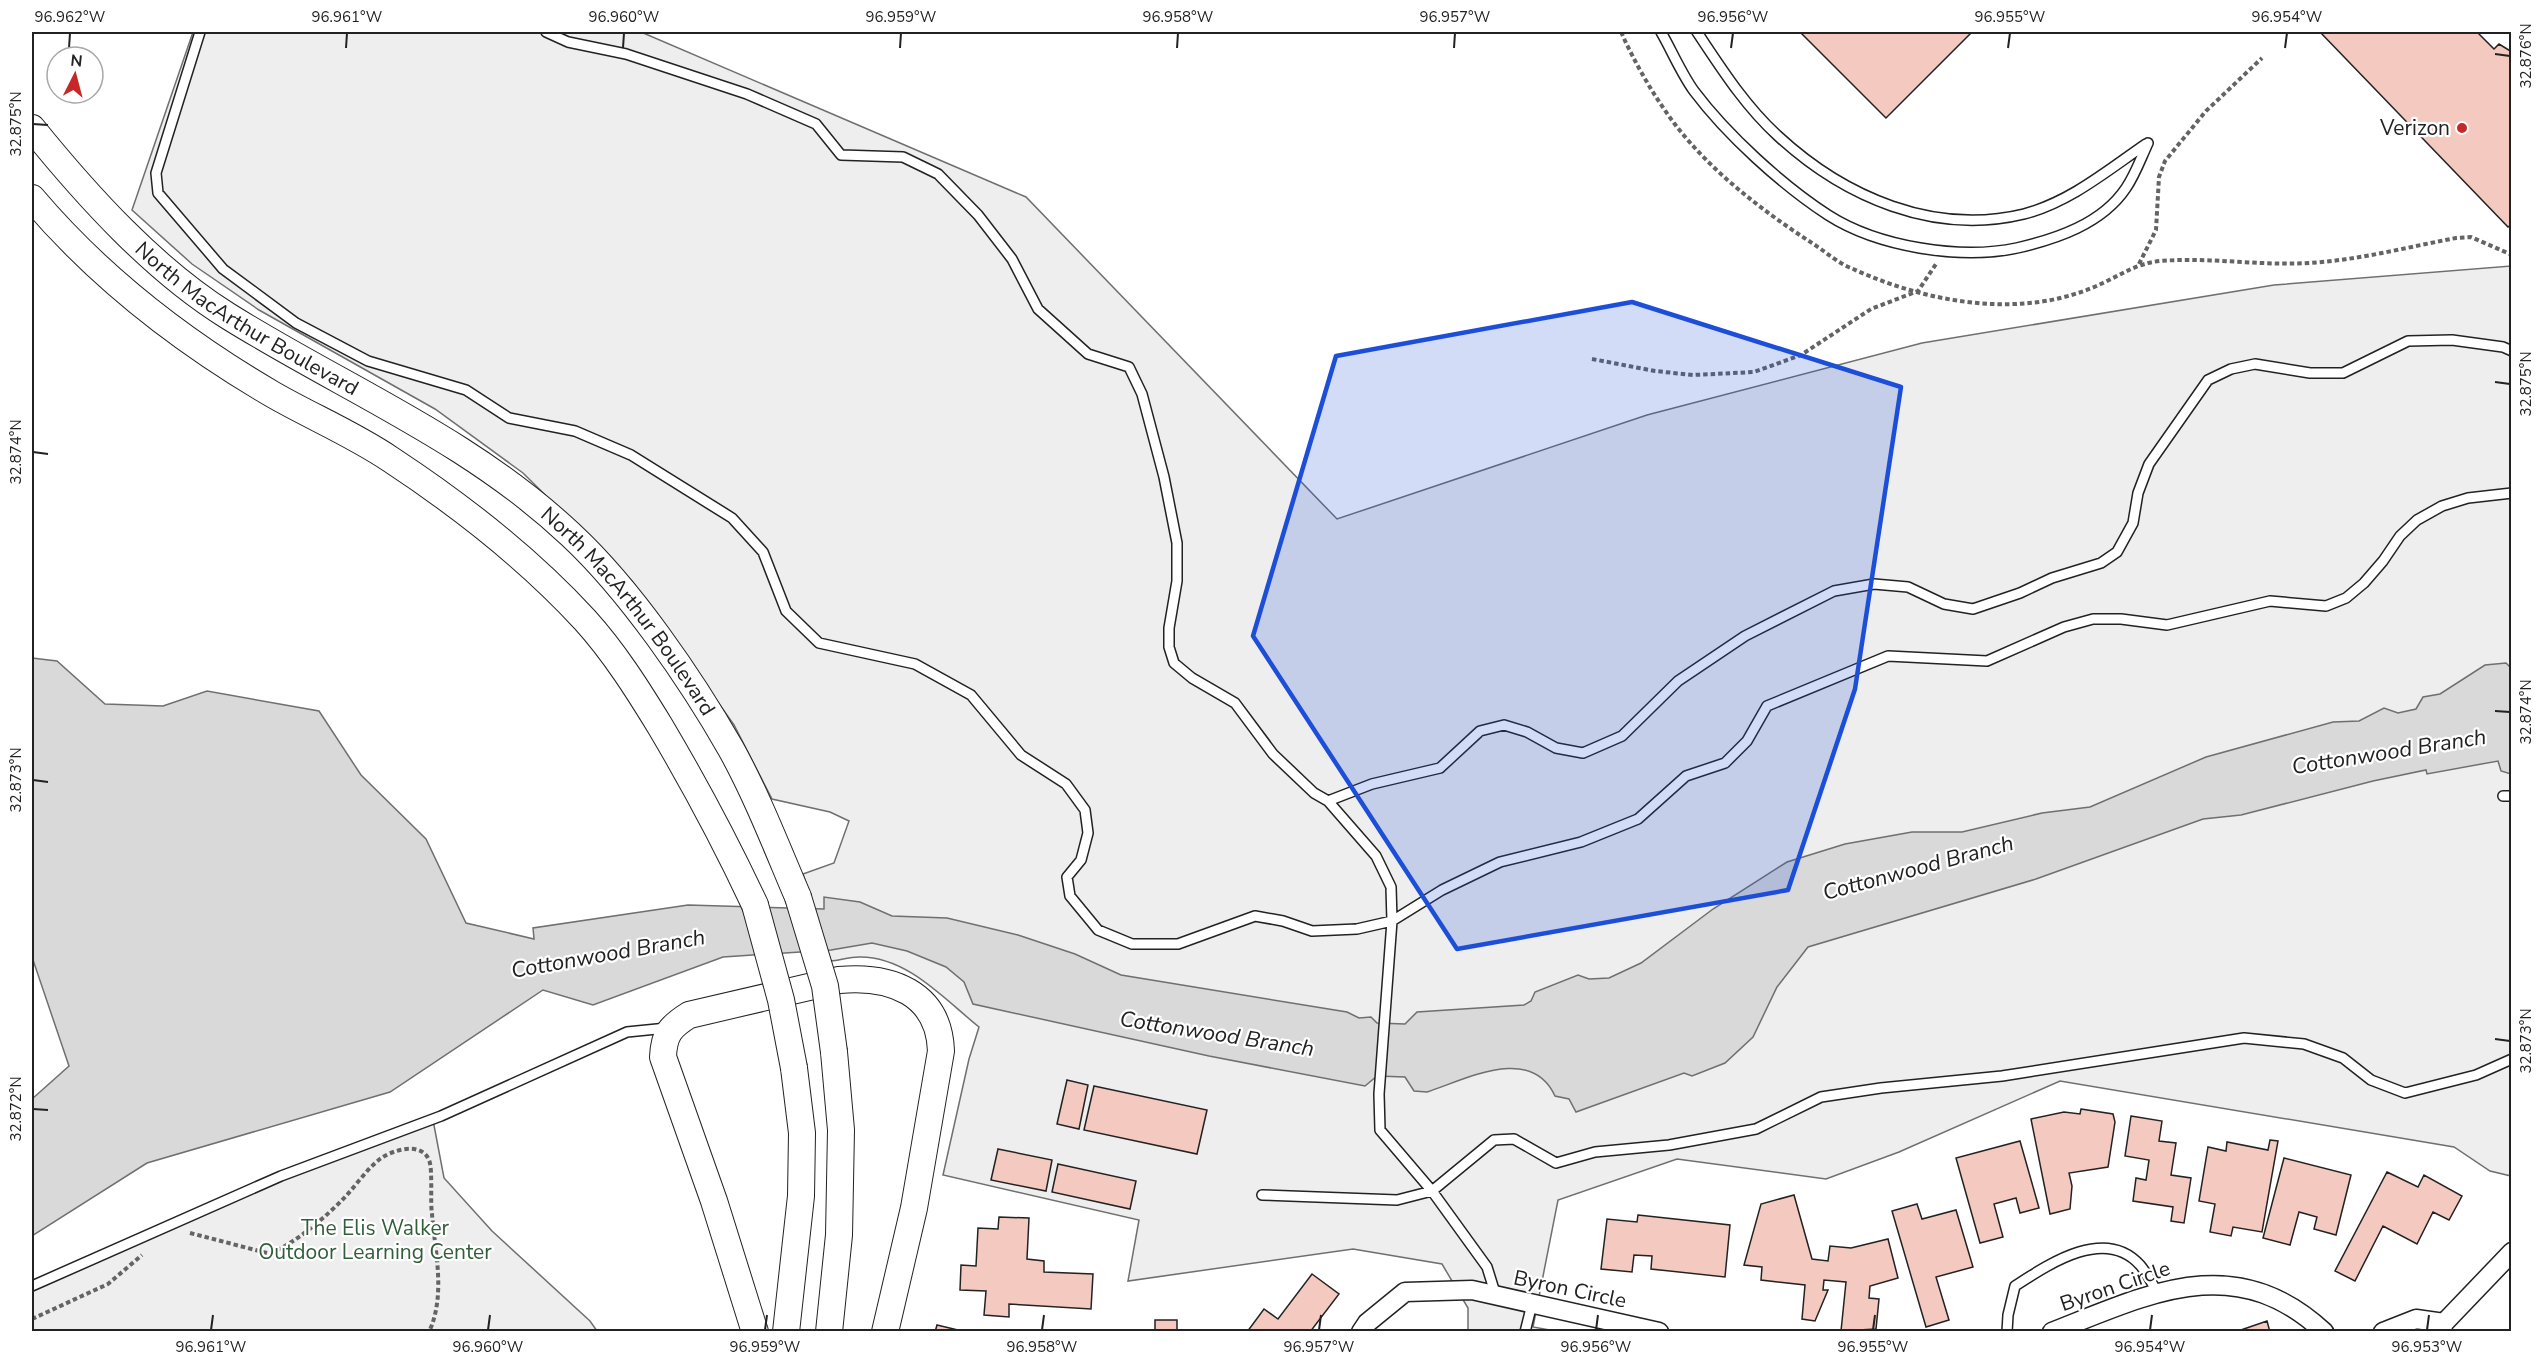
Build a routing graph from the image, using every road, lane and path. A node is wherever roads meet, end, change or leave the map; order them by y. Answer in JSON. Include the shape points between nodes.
{"nodes":[{"id":1,"x":200,"y":32,"type":"edge"},
{"id":2,"x":546,"y":32,"type":"edge"},
{"id":3,"x":1661,"y":32,"type":"edge"},
{"id":4,"x":1697,"y":32,"type":"edge"},
{"id":5,"x":2262,"y":58,"type":"dead end"},
{"id":6,"x":32,"y":128,"type":"edge"},
{"id":7,"x":32,"y":198,"type":"edge"},
{"id":8,"x":1943,"y":253,"type":"junction"},
{"id":9,"x":2511,"y":255,"type":"edge"},
{"id":10,"x":2511,"y":351,"type":"edge"},
{"id":11,"x":1592,"y":359,"type":"dead end"},
{"id":12,"x":2511,"y":493,"type":"edge"},
{"id":13,"x":1328,"y":801,"type":"junction"},
{"id":14,"x":1392,"y":921,"type":"junction"},
{"id":15,"x":669,"y":1028,"type":"junction"},
{"id":16,"x":2511,"y":1059,"type":"edge"},
{"id":17,"x":1432,"y":1191,"type":"junction"},
{"id":18,"x":1262,"y":1195,"type":"dead end"},
{"id":19,"x":187,"y":1233,"type":"dead end"},
{"id":20,"x":146,"y":1252,"type":"dead end"},
{"id":21,"x":2511,"y":1252,"type":"edge"},
{"id":22,"x":32,"y":1286,"type":"edge"},
{"id":23,"x":2158,"y":1293,"type":"junction"},
{"id":24,"x":1496,"y":1296,"type":"junction"},
{"id":25,"x":1532,"y":1304,"type":"junction"},
{"id":26,"x":32,"y":1319,"type":"edge"},
{"id":27,"x":2444,"y":1329,"type":"edge"},
{"id":28,"x":429,"y":1332,"type":"edge"},
{"id":29,"x":755,"y":1332,"type":"edge"},
{"id":30,"x":786,"y":1332,"type":"edge"},
{"id":31,"x":830,"y":1332,"type":"edge"},
{"id":32,"x":885,"y":1332,"type":"edge"},
{"id":33,"x":1361,"y":1332,"type":"edge"},
{"id":34,"x":1525,"y":1332,"type":"edge"},
{"id":35,"x":1659,"y":1332,"type":"edge"},
{"id":36,"x":2007,"y":1332,"type":"edge"},
{"id":37,"x":2052,"y":1332,"type":"edge"},
{"id":38,"x":2324,"y":1332,"type":"edge"},
{"id":39,"x":2384,"y":1332,"type":"edge"}],
"edges":[{"from":1,"to":14,"type":"lane","via":[[156,173],[158,193],[223,269],[296,323],[368,361],[465,390],[509,418],[575,430],[631,455],[732,518],[763,552],[786,611],[819,643],[915,664],[971,695],[1021,755],[1066,784],[1085,810],[1088,833],[1081,860],[1067,877],[1070,896],[1098,930],[1132,944],[1178,944],[1256,916],[1312,931],[1357,929]]},
{"from":2,"to":13,"type":"lane","via":[[568,42],[626,54],[766,103],[816,124],[842,155],[903,157],[938,174],[978,215],[1012,260],[1038,309],[1088,354],[1129,367],[1143,394],[1177,543],[1177,581],[1169,628],[1174,663],[1236,703],[1273,754],[1314,793]]},
{"from":3,"to":8,"type":"lane","via":[[1701,99],[1751,154],[1820,209],[1879,238]]},
{"from":4,"to":8,"type":"lane","via":[[1730,81],[1777,135],[1817,167],[1870,199],[1921,216],[1973,222],[2025,213],[2074,194],[2148,143],[2126,189],[2097,217],[2055,239],[1996,252]]},
{"from":5,"to":9,"type":"path","via":[[2206,111],[2165,161],[2159,177],[2156,230],[2139,265],[2196,259],[2309,263],[2456,237],[2471,237]]},
{"from":6,"to":31,"type":"main road","name":"North MacArthur Boulevard","bridge":true,"via":[[64,168],[168,273],[228,316],[453,443],[573,536],[625,592],[726,741],[798,897],[825,986],[841,1130]]},
{"from":7,"to":30,"type":"main road","name":"North MacArthur Boulevard","bridge":true,"via":[[123,289],[209,354],[387,457],[479,520],[586,621],[638,690],[721,832],[755,905],[781,1000],[802,1133],[801,1196]]},
{"from":8,"to":11,"type":"path","via":[[1918,291],[1871,309],[1801,355],[1778,365],[1754,372],[1693,375]]},
{"from":10,"to":13,"type":"lane","via":[[2452,340],[2408,341],[2343,373],[2310,373],[2255,364],[2231,369],[2208,381],[2149,464],[2138,493],[2133,523],[2116,552],[2101,563],[1973,609],[1944,604],[1908,587],[1874,584],[1834,591],[1745,636],[1678,681],[1622,736],[1584,753],[1556,748],[1504,725],[1480,731],[1440,768],[1372,784]]},
{"from":12,"to":14,"type":"lane","via":[[2468,498],[2417,520],[2364,583],[2346,598],[2326,606],[2270,601],[2167,625],[2093,619],[2064,627],[1987,661],[1888,656],[1767,706],[1747,741],[1725,764],[1686,776],[1638,819],[1581,842],[1500,862],[1442,890]]},
{"from":13,"to":14,"type":"lane","via":[[1376,856],[1391,887]]},
{"from":14,"to":17,"type":"lane","via":[[1378,1094],[1380,1130]]},
{"from":15,"to":22,"type":"lane","via":[[627,1032],[441,1116],[281,1176]]},
{"from":15,"to":29,"type":"main road","via":[[663,1057]]},
{"from":15,"to":32,"type":"main road","via":[[689,1015],[862,977],[885,981],[907,991],[935,1017],[941,1051],[914,1208]]},
{"from":16,"to":17,"type":"lane","via":[[2475,1075],[2405,1093],[2371,1080],[2343,1058],[2304,1044],[2244,1038],[2013,1074],[1821,1097],[1756,1129],[1670,1145],[1595,1152],[1556,1163],[1514,1139],[1494,1140]]},
{"from":17,"to":18,"type":"lane","via":[[1397,1200]]},
{"from":17,"to":24,"type":"lane","via":[[1487,1267]]},
{"from":19,"to":28,"type":"path","via":[[274,1252],[320,1220],[380,1160],[395,1151],[416,1149],[429,1160],[438,1260],[438,1293]]},
{"from":20,"to":26,"type":"path","via":[[108,1284]]},
{"from":21,"to":27,"type":"street"},
{"from":23,"to":36,"type":"lane","via":[[2139,1264],[2111,1248],[2089,1248],[2015,1286]]},
{"from":23,"to":37,"type":"street","name":"Byron Circle"},
{"from":23,"to":38,"type":"street","name":"Byron Circle","via":[[2178,1287],[2241,1286],[2286,1302]]},
{"from":24,"to":25,"type":"street","name":"Byron Circle"},
{"from":24,"to":33,"type":"street","name":"Byron Circle","via":[[1472,1290],[1405,1293]]},
{"from":25,"to":34,"type":"lane"},
{"from":25,"to":35,"type":"street","name":"Byron Circle"},
{"from":27,"to":39,"type":"street","via":[[2416,1319]]}]}
